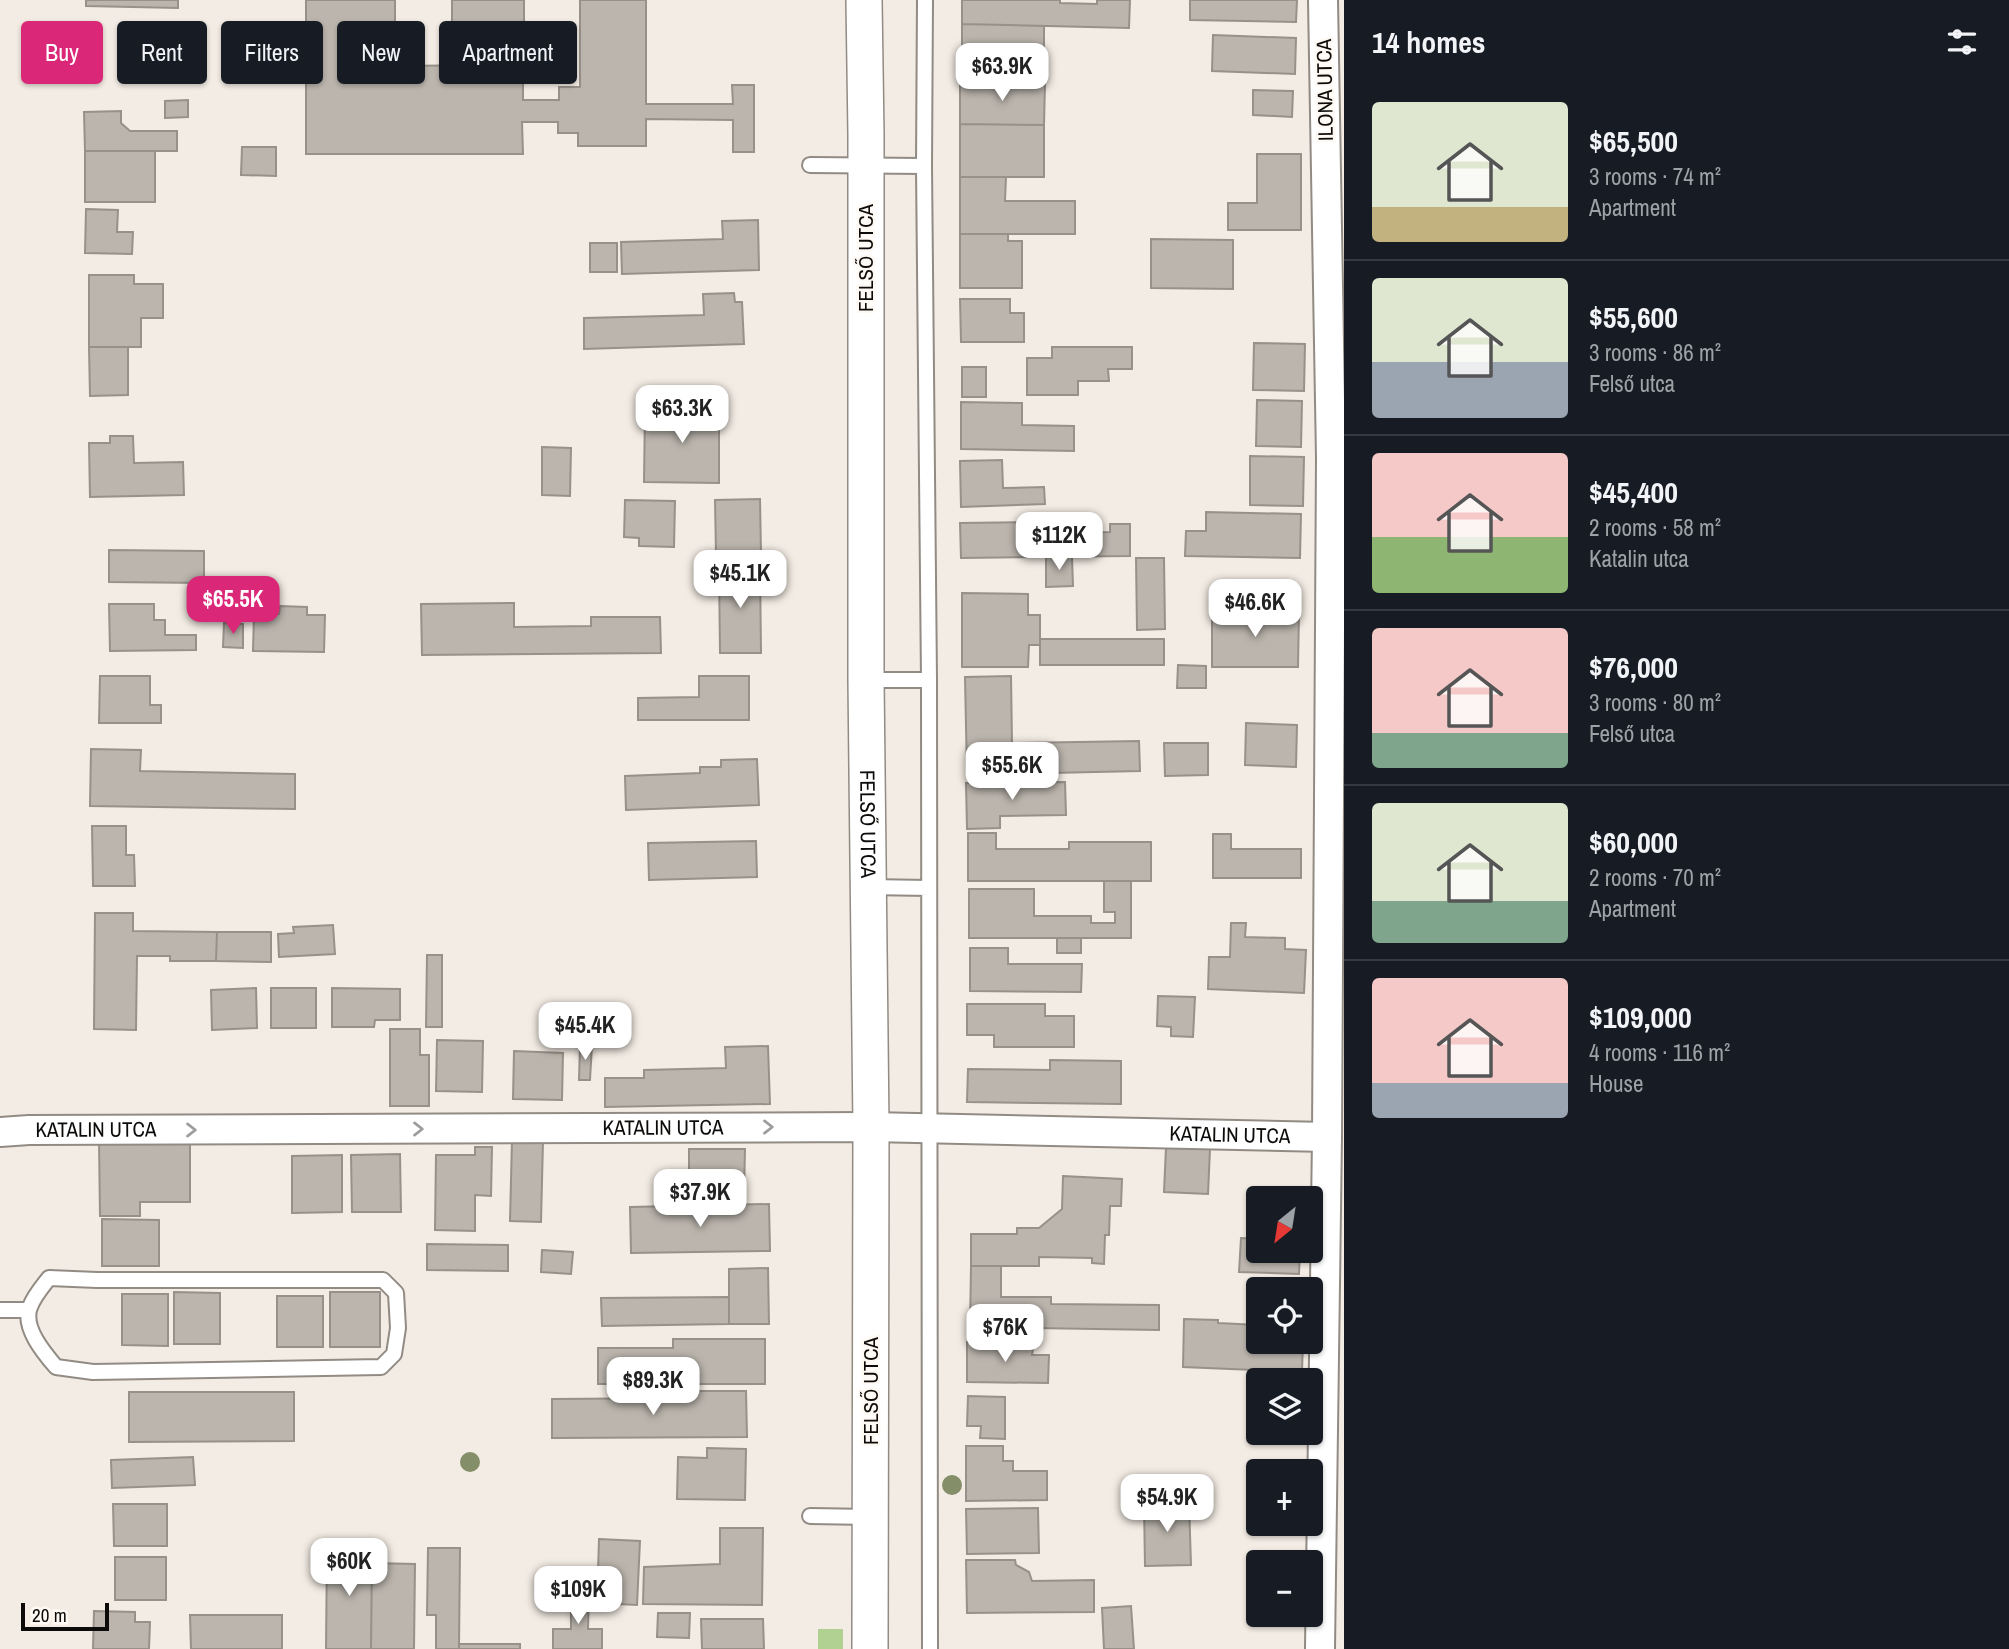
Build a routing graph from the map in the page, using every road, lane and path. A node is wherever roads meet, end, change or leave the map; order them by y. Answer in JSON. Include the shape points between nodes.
{"nodes":[{"id":1,"x":864,"y":0,"type":"edge"},
{"id":2,"x":925,"y":0,"type":"edge"},
{"id":3,"x":1323,"y":0,"type":"edge"},
{"id":4,"x":810,"y":165,"type":"dead end"},
{"id":5,"x":866,"y":166,"type":"junction"},
{"id":6,"x":925,"y":166,"type":"junction"},
{"id":7,"x":866,"y":680,"type":"junction"},
{"id":8,"x":929,"y":680,"type":"junction"},
{"id":9,"x":868,"y":887,"type":"junction"},
{"id":10,"x":929,"y":888,"type":"junction"},
{"id":11,"x":871,"y":1127,"type":"junction"},
{"id":12,"x":928,"y":1128,"type":"junction"},
{"id":13,"x":0,"y":1132,"type":"edge"},
{"id":14,"x":1327,"y":1137,"type":"junction"},
{"id":15,"x":0,"y":1310,"type":"edge"},
{"id":16,"x":28,"y":1310,"type":"junction"},
{"id":17,"x":810,"y":1516,"type":"dead end"},
{"id":18,"x":870,"y":1517,"type":"junction"},
{"id":19,"x":870,"y":1649,"type":"edge"},
{"id":20,"x":930,"y":1649,"type":"edge"},
{"id":21,"x":1320,"y":1649,"type":"edge"}],
"edges":[{"from":1,"to":5,"type":"street","name":"FELSŐ UTCA"},
{"from":2,"to":6,"type":"lane"},
{"from":3,"to":14,"type":"street","name":"ILONA UTCA","via":[[1331,458]]},
{"from":4,"to":5,"type":"lane"},
{"from":5,"to":6,"type":"lane"},
{"from":5,"to":7,"type":"street","name":"FELSŐ UTCA"},
{"from":6,"to":8,"type":"lane"},
{"from":7,"to":8,"type":"lane"},
{"from":7,"to":9,"type":"street","name":"FELSŐ UTCA"},
{"from":8,"to":10,"type":"lane"},
{"from":9,"to":10,"type":"lane"},
{"from":9,"to":11,"type":"street","name":"FELSŐ UTCA"},
{"from":10,"to":12,"type":"lane"},
{"from":11,"to":12,"type":"street","name":"KATALIN UTCA"},
{"from":13,"to":11,"type":"street","name":"KATALIN UTCA","one_way":true},
{"from":11,"to":18,"type":"street","name":"FELSŐ UTCA"},
{"from":12,"to":14,"type":"street","name":"KATALIN UTCA"},
{"from":12,"to":20,"type":"lane"},
{"from":14,"to":21,"type":"street","name":"ILONA UTCA"},
{"from":15,"to":16,"type":"lane"},
{"from":16,"to":16,"type":"lane","via":[[49,1278],[383,1280],[396,1293],[398,1328],[394,1354],[381,1367],[93,1372],[56,1367],[32,1334]]},
{"from":17,"to":18,"type":"lane"},
{"from":18,"to":19,"type":"street","name":"FELSŐ UTCA"}]}
